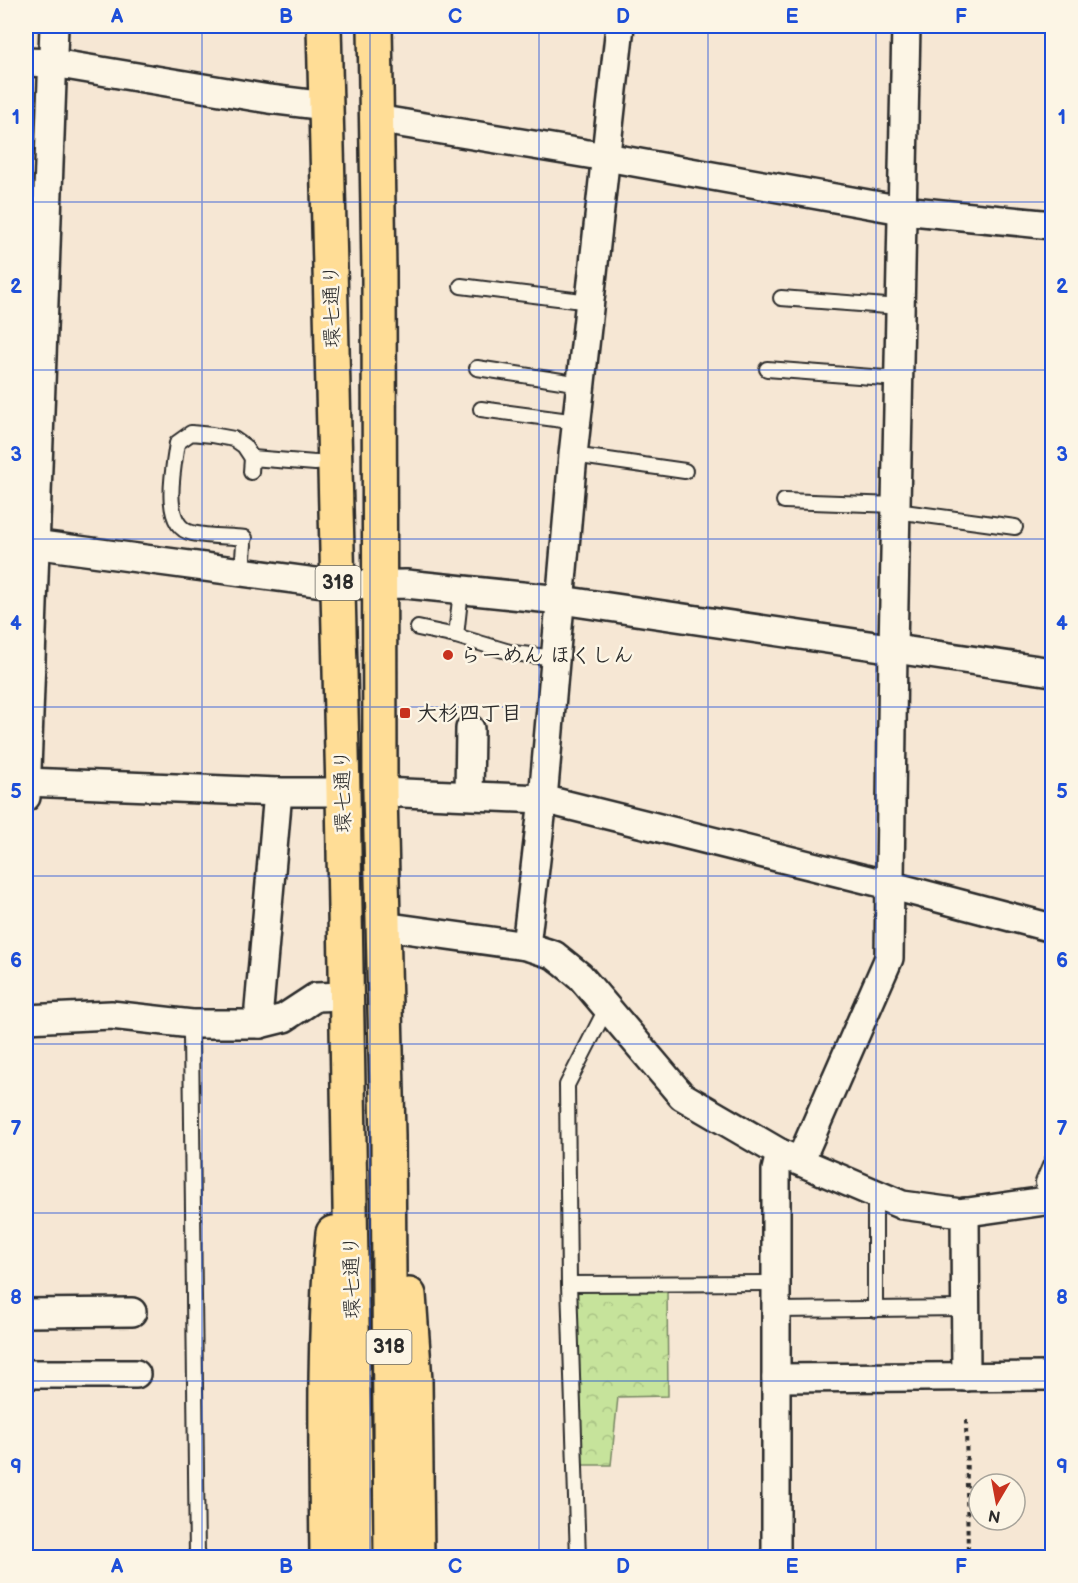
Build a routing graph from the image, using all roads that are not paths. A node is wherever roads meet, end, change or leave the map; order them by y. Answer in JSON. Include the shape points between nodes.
{"nodes":[{"id":1,"x":54,"y":26,"type":"edge"},
{"id":2,"x":324,"y":26,"type":"edge"},
{"id":3,"x":375,"y":26,"type":"edge"},
{"id":4,"x":620,"y":26,"type":"edge"},
{"id":5,"x":906,"y":26,"type":"edge"},
{"id":6,"x":26,"y":62,"type":"edge"},
{"id":7,"x":53,"y":63,"type":"junction"},
{"id":8,"x":326,"y":106,"type":"junction"},
{"id":9,"x":376,"y":119,"type":"junction"},
{"id":10,"x":606,"y":157,"type":"junction"},
{"id":11,"x":902,"y":210,"type":"junction"},
{"id":12,"x":1053,"y":225,"type":"edge"},
{"id":13,"x":460,"y":286,"type":"dead end"},
{"id":14,"x":781,"y":298,"type":"dead end"},
{"id":15,"x":590,"y":302,"type":"junction"},
{"id":16,"x":900,"y":307,"type":"junction"},
{"id":17,"x":477,"y":368,"type":"dead end"},
{"id":18,"x":767,"y":369,"type":"dead end"},
{"id":19,"x":898,"y":379,"type":"junction"},
{"id":20,"x":581,"y":384,"type":"junction"},
{"id":21,"x":482,"y":409,"type":"dead end"},
{"id":22,"x":577,"y":422,"type":"junction"},
{"id":23,"x":573,"y":455,"type":"junction"},
{"id":24,"x":335,"y":461,"type":"junction"},
{"id":25,"x":685,"y":471,"type":"dead end"},
{"id":26,"x":784,"y":501,"type":"dead end"},
{"id":27,"x":896,"y":508,"type":"junction"},
{"id":28,"x":1014,"y":527,"type":"dead end"},
{"id":29,"x":30,"y":544,"type":"edge"},
{"id":30,"x":242,"y":572,"type":"junction"},
{"id":31,"x":338,"y":585,"type":"junction"},
{"id":32,"x":378,"y":585,"type":"junction"},
{"id":33,"x":461,"y":590,"type":"junction"},
{"id":34,"x":561,"y":600,"type":"junction"},
{"id":35,"x":418,"y":628,"type":"dead end"},
{"id":36,"x":456,"y":636,"type":"junction"},
{"id":37,"x":893,"y":649,"type":"junction"},
{"id":38,"x":556,"y":658,"type":"junction"},
{"id":39,"x":1053,"y":672,"type":"edge"},
{"id":40,"x":470,"y":729,"type":"dead end"},
{"id":41,"x":26,"y":782,"type":"edge"},
{"id":42,"x":279,"y":792,"type":"junction"},
{"id":43,"x":343,"y":792,"type":"junction"},
{"id":44,"x":380,"y":792,"type":"junction"},
{"id":45,"x":469,"y":795,"type":"junction"},
{"id":46,"x":26,"y":797,"type":"edge"},
{"id":47,"x":543,"y":799,"type":"junction"},
{"id":48,"x":889,"y":885,"type":"junction"},
{"id":49,"x":383,"y":926,"type":"junction"},
{"id":50,"x":1053,"y":928,"type":"edge"},
{"id":51,"x":526,"y":946,"type":"junction"},
{"id":52,"x":346,"y":996,"type":"junction"},
{"id":53,"x":607,"y":1007,"type":"junction"},
{"id":54,"x":26,"y":1019,"type":"edge"},
{"id":55,"x":192,"y":1024,"type":"junction"},
{"id":56,"x":260,"y":1024,"type":"junction"},
{"id":57,"x":388,"y":1136,"type":"junction"},
{"id":58,"x":349,"y":1140,"type":"junction"},
{"id":59,"x":790,"y":1157,"type":"junction"},
{"id":60,"x":1053,"y":1161,"type":"edge"},
{"id":61,"x":879,"y":1194,"type":"junction"},
{"id":62,"x":1049,"y":1200,"type":"edge"},
{"id":63,"x":965,"y":1212,"type":"junction"},
{"id":64,"x":776,"y":1282,"type":"junction"},
{"id":65,"x":569,"y":1284,"type":"junction"},
{"id":66,"x":965,"y":1308,"type":"junction"},
{"id":67,"x":776,"y":1310,"type":"junction"},
{"id":68,"x":875,"y":1310,"type":"junction"},
{"id":69,"x":132,"y":1312,"type":"dead end"},
{"id":70,"x":26,"y":1313,"type":"edge"},
{"id":71,"x":26,"y":1374,"type":"edge"},
{"id":72,"x":136,"y":1374,"type":"dead end"},
{"id":73,"x":1050,"y":1376,"type":"dead end"},
{"id":74,"x":966,"y":1377,"type":"junction"},
{"id":75,"x":776,"y":1378,"type":"junction"},
{"id":76,"x":197,"y":1557,"type":"edge"},
{"id":77,"x":327,"y":1557,"type":"edge"},
{"id":78,"x":356,"y":1557,"type":"edge"},
{"id":79,"x":391,"y":1557,"type":"edge"},
{"id":80,"x":417,"y":1557,"type":"edge"},
{"id":81,"x":578,"y":1557,"type":"edge"},
{"id":82,"x":776,"y":1557,"type":"edge"}],
"edges":[{"from":1,"to":7,"type":"street"},
{"from":2,"to":8,"type":"main road","name":"環七通り","number":"318"},
{"from":3,"to":9,"type":"main road","name":"環七通り","number":"318"},
{"from":4,"to":10,"type":"street"},
{"from":5,"to":11,"type":"street"},
{"from":6,"to":7,"type":"street"},
{"from":7,"to":8,"type":"street"},
{"from":7,"to":29,"type":"street"},
{"from":8,"to":24,"type":"main road","name":"環七通り","number":"318"},
{"from":9,"to":10,"type":"street"},
{"from":9,"to":32,"type":"main road","name":"環七通り","number":"318"},
{"from":10,"to":11,"type":"street"},
{"from":10,"to":15,"type":"street"},
{"from":11,"to":12,"type":"street"},
{"from":11,"to":16,"type":"street"},
{"from":13,"to":15,"type":"lane"},
{"from":14,"to":16,"type":"lane"},
{"from":15,"to":20,"type":"street"},
{"from":16,"to":19,"type":"street"},
{"from":17,"to":20,"type":"lane"},
{"from":18,"to":19,"type":"lane"},
{"from":19,"to":27,"type":"street"},
{"from":20,"to":22,"type":"street"},
{"from":21,"to":22,"type":"lane"},
{"from":22,"to":23,"type":"street"},
{"from":23,"to":25,"type":"lane"},
{"from":23,"to":34,"type":"street"},
{"from":24,"to":30,"type":"lane","via":[[251,465],[244,446],[234,440],[191,433],[177,443],[171,506],[178,524],[190,533],[244,541]]},
{"from":24,"to":31,"type":"main road","name":"環七通り","number":"318"},
{"from":26,"to":27,"type":"lane"},
{"from":27,"to":28,"type":"lane"},
{"from":27,"to":37,"type":"street"},
{"from":29,"to":30,"type":"street"},
{"from":29,"to":41,"type":"street"},
{"from":30,"to":31,"type":"street"},
{"from":31,"to":32,"type":"street"},
{"from":31,"to":43,"type":"main road","name":"環七通り","number":"318"},
{"from":32,"to":33,"type":"street"},
{"from":32,"to":44,"type":"main road","name":"環七通り","number":"318"},
{"from":33,"to":34,"type":"street"},
{"from":33,"to":36,"type":"lane"},
{"from":34,"to":37,"type":"street"},
{"from":34,"to":38,"type":"street"},
{"from":35,"to":36,"type":"lane"},
{"from":36,"to":38,"type":"lane","via":[[513,652]]},
{"from":37,"to":39,"type":"street"},
{"from":37,"to":48,"type":"street"},
{"from":38,"to":47,"type":"street"},
{"from":40,"to":45,"type":"street"},
{"from":41,"to":42,"type":"street"},
{"from":41,"to":46,"type":"street"},
{"from":42,"to":43,"type":"street"},
{"from":42,"to":56,"type":"street"},
{"from":43,"to":52,"type":"main road","name":"環七通り","number":"318"},
{"from":44,"to":45,"type":"street"},
{"from":44,"to":49,"type":"main road","name":"環七通り","number":"318"},
{"from":45,"to":47,"type":"street"},
{"from":47,"to":48,"type":"street"},
{"from":47,"to":51,"type":"street"},
{"from":48,"to":50,"type":"street"},
{"from":48,"to":59,"type":"street","via":[[890,958]]},
{"from":49,"to":51,"type":"street"},
{"from":49,"to":57,"type":"main road","name":"環七通り","number":"318"},
{"from":51,"to":53,"type":"street","via":[[554,955],[580,976]]},
{"from":52,"to":56,"type":"street","via":[[316,997],[284,1018]]},
{"from":52,"to":58,"type":"main road","name":"環七通り","number":"318"},
{"from":53,"to":59,"type":"street","via":[[682,1096]]},
{"from":53,"to":65,"type":"lane","via":[[567,1085]]},
{"from":54,"to":55,"type":"street","via":[[111,1015]]},
{"from":55,"to":56,"type":"street"},
{"from":55,"to":76,"type":"lane"},
{"from":57,"to":79,"type":"main road","name":"環七通り","number":"318"},
{"from":57,"to":80,"type":"main road","via":[[402,1227],[414,1359]]},
{"from":58,"to":77,"type":"main road","via":[[334,1218],[328,1288]]},
{"from":58,"to":78,"type":"main road","name":"環七通り","number":"318"},
{"from":59,"to":61,"type":"street"},
{"from":59,"to":64,"type":"street","via":[[776,1170]]},
{"from":60,"to":62,"type":"lane","via":[[1043,1182]]},
{"from":61,"to":63,"type":"street","via":[[902,1205]]},
{"from":61,"to":68,"type":"lane","via":[[875,1204]]},
{"from":62,"to":63,"type":"street"},
{"from":63,"to":66,"type":"street"},
{"from":64,"to":65,"type":"lane"},
{"from":64,"to":67,"type":"street"},
{"from":65,"to":81,"type":"lane"},
{"from":66,"to":68,"type":"lane"},
{"from":66,"to":74,"type":"street"},
{"from":67,"to":68,"type":"lane"},
{"from":67,"to":75,"type":"street"},
{"from":69,"to":70,"type":"street"},
{"from":71,"to":72,"type":"street"},
{"from":73,"to":74,"type":"street"},
{"from":74,"to":75,"type":"street"},
{"from":75,"to":82,"type":"street"}]}
